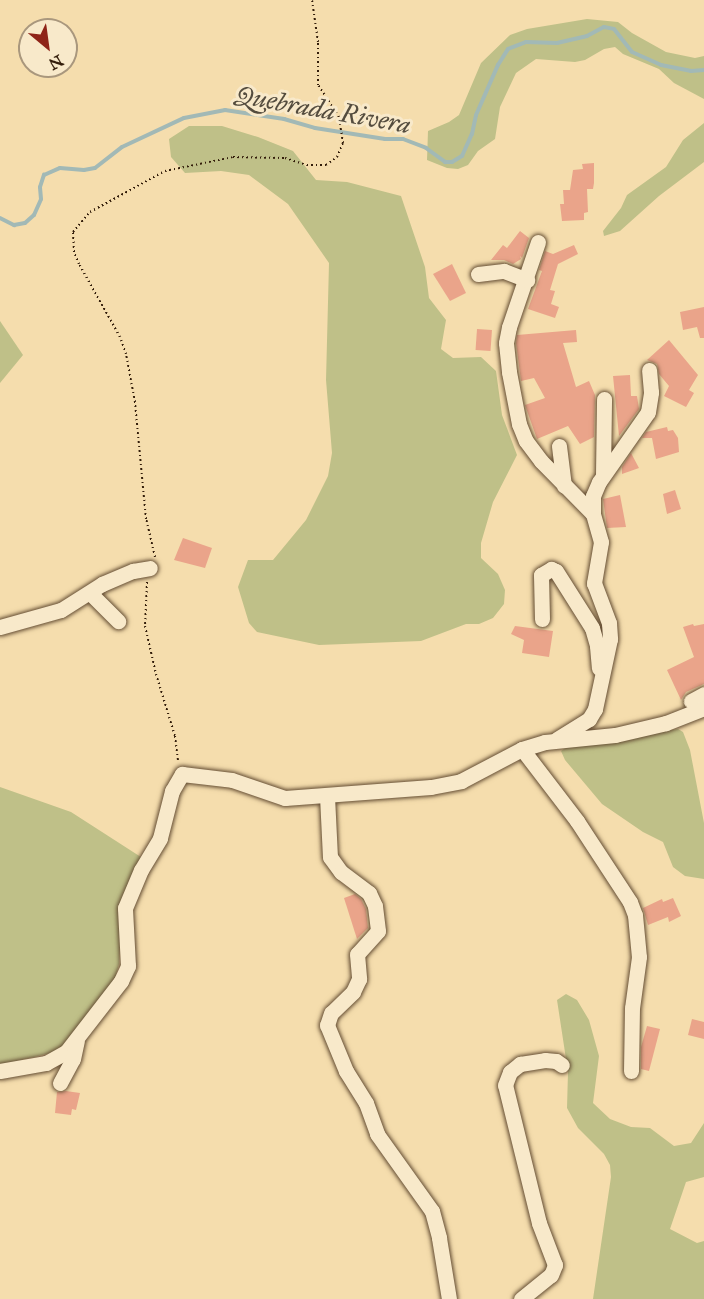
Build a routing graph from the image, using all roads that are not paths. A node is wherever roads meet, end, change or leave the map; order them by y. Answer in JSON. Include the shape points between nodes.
{"nodes":[{"id":1,"x":538,"y":242,"type":"dead end"},
{"id":2,"x":478,"y":274,"type":"dead end"},
{"id":3,"x":527,"y":280,"type":"junction"},
{"id":4,"x":649,"y":370,"type":"dead end"},
{"id":5,"x":604,"y":399,"type":"dead end"},
{"id":6,"x":559,"y":446,"type":"dead end"},
{"id":7,"x":603,"y":474,"type":"junction"},
{"id":8,"x":564,"y":486,"type":"junction"},
{"id":9,"x":593,"y":514,"type":"junction"},
{"id":10,"x":150,"y":568,"type":"road end"},
{"id":11,"x":90,"y":593,"type":"junction"},
{"id":12,"x":542,"y":619,"type":"dead end"},
{"id":13,"x":118,"y":621,"type":"dead end"},
{"id":14,"x":0,"y":627,"type":"edge"},
{"id":15,"x":602,"y":677,"type":"junction"},
{"id":16,"x":699,"y":701,"type":"edge"},
{"id":17,"x":557,"y":739,"type":"junction"},
{"id":18,"x":522,"y":749,"type":"junction"},
{"id":19,"x":327,"y":796,"type":"junction"},
{"id":20,"x":77,"y":1040,"type":"junction"},
{"id":21,"x":562,"y":1065,"type":"dead end"},
{"id":22,"x":0,"y":1071,"type":"edge"},
{"id":23,"x":631,"y":1071,"type":"dead end"},
{"id":24,"x":60,"y":1083,"type":"dead end"},
{"id":25,"x":448,"y":1299,"type":"edge"},
{"id":26,"x":521,"y":1299,"type":"edge"}],
"edges":[{"from":1,"to":3,"type":"street"},
{"from":2,"to":3,"type":"street","via":[[504,271]]},
{"from":3,"to":8,"type":"street","via":[[506,343],[509,372],[526,441]]},
{"from":4,"to":7,"type":"street","via":[[648,412]]},
{"from":5,"to":7,"type":"street"},
{"from":6,"to":8,"type":"street"},
{"from":7,"to":9,"type":"street","via":[[593,496]]},
{"from":8,"to":9,"type":"street"},
{"from":9,"to":15,"type":"street","via":[[601,542],[594,584],[609,623],[610,639]]},
{"from":10,"to":11,"type":"street","via":[[123,575]]},
{"from":11,"to":13,"type":"street"},
{"from":11,"to":14,"type":"street","via":[[61,610]]},
{"from":12,"to":15,"type":"street","via":[[541,575],[551,568],[592,628]]},
{"from":15,"to":17,"type":"street","via":[[589,719]]},
{"from":16,"to":17,"type":"street","via":[[666,723],[578,741]]},
{"from":17,"to":18,"type":"street"},
{"from":18,"to":19,"type":"street","via":[[453,783]]},
{"from":18,"to":23,"type":"street","via":[[577,821],[635,915],[639,957],[632,1008]]},
{"from":19,"to":20,"type":"street","via":[[285,798],[232,780],[182,774],[172,791],[160,838],[124,908],[128,966]]},
{"from":19,"to":25,"type":"street","via":[[330,857],[341,872],[369,893],[378,931],[357,954],[359,979],[353,992],[331,1013],[327,1025],[377,1134],[432,1211]]},
{"from":20,"to":22,"type":"street","via":[[66,1052],[46,1063]]},
{"from":20,"to":24,"type":"street","via":[[73,1059]]},
{"from":21,"to":26,"type":"street","via":[[545,1060],[520,1064],[510,1072],[505,1085],[539,1223],[555,1265],[551,1275]]}]}
